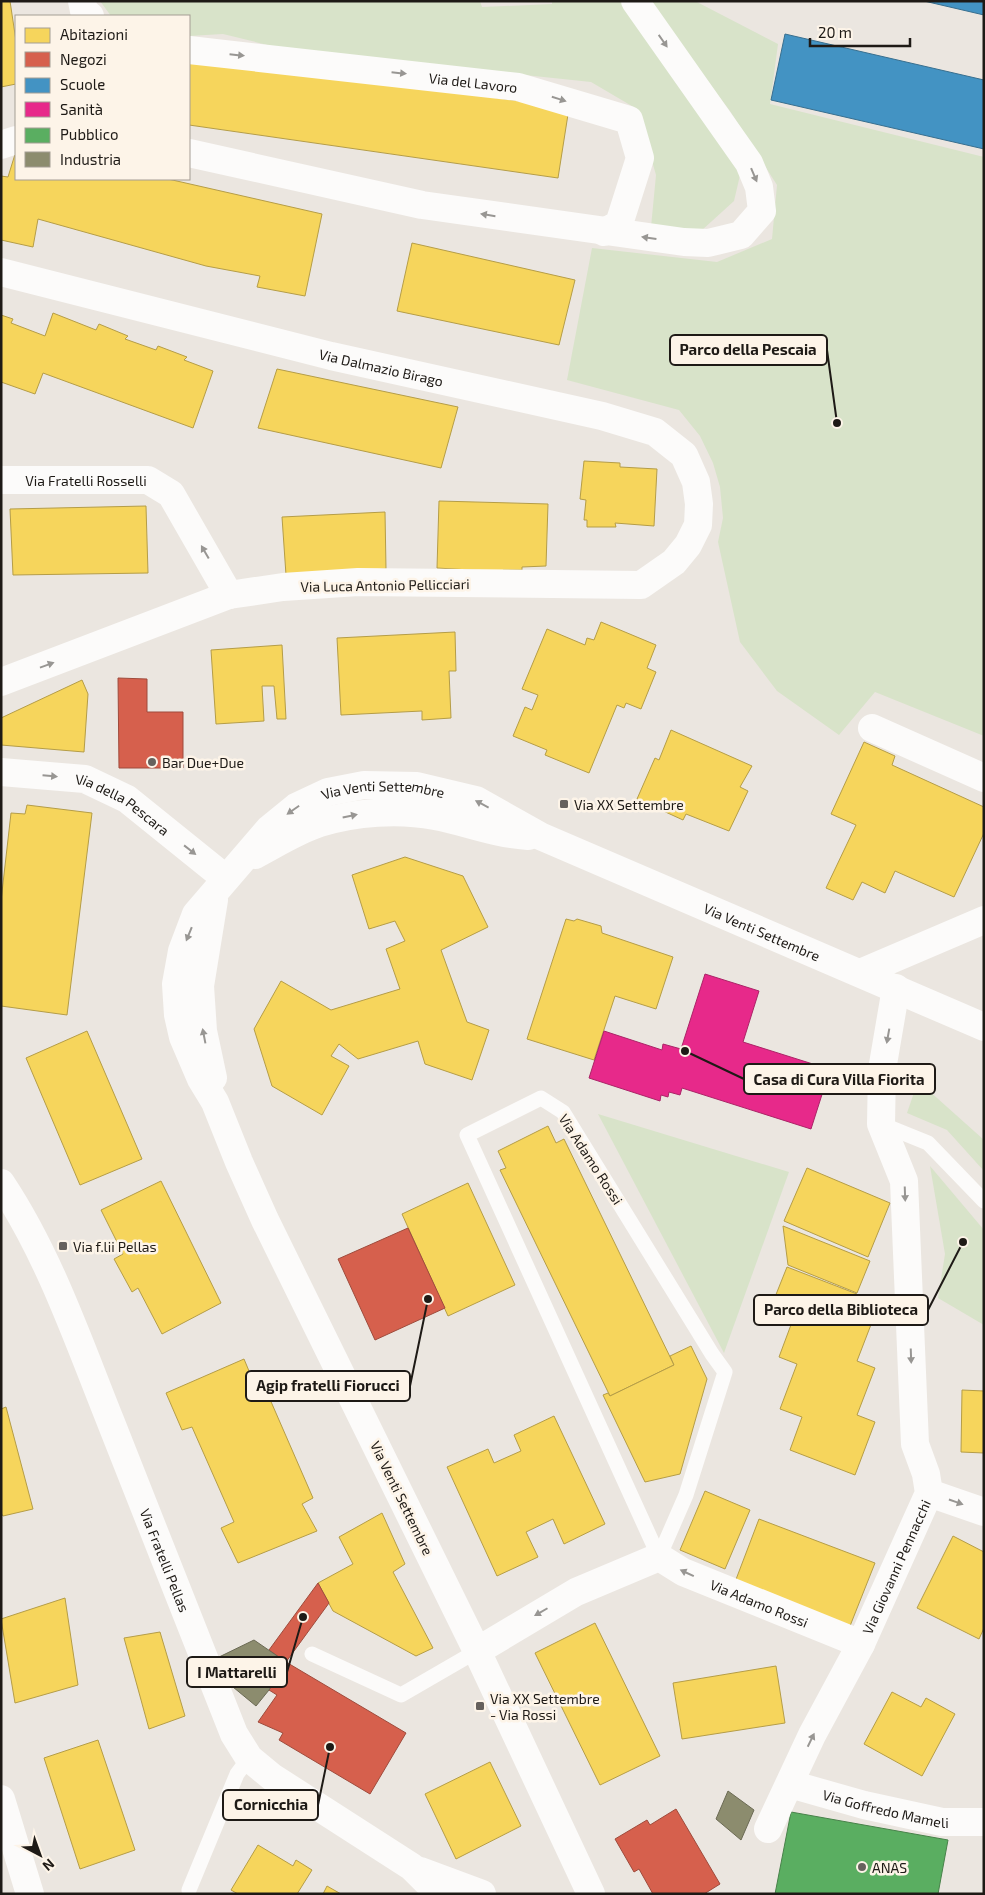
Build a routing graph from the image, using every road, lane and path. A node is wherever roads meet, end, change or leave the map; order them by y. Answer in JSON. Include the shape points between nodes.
{"nodes":[{"id":1,"x":82,"y":1,"type":"edge"},
{"id":2,"x":635,"y":1,"type":"edge"},
{"id":3,"x":89,"y":15,"type":"edge"},
{"id":4,"x":190,"y":50,"type":"edge"},
{"id":5,"x":15,"y":140,"type":"edge"},
{"id":6,"x":1,"y":145,"type":"edge"},
{"id":7,"x":190,"y":153,"type":"edge"},
{"id":8,"x":604,"y":232,"type":"junction"},
{"id":9,"x":1,"y":272,"type":"edge"},
{"id":10,"x":1,"y":480,"type":"edge"},
{"id":11,"x":698,"y":525,"type":"joint"},
{"id":12,"x":229,"y":595,"type":"junction"},
{"id":13,"x":1,"y":682,"type":"edge"},
{"id":14,"x":872,"y":728,"type":"dead end"},
{"id":15,"x":1,"y":772,"type":"edge"},
{"id":16,"x":984,"y":778,"type":"edge"},
{"id":17,"x":227,"y":878,"type":"junction"},
{"id":18,"x":984,"y":920,"type":"edge"},
{"id":19,"x":860,"y":973,"type":"junction"},
{"id":20,"x":896,"y":988,"type":"junction"},
{"id":21,"x":984,"y":1027,"type":"edge"},
{"id":22,"x":881,"y":1124,"type":"junction"},
{"id":23,"x":1,"y":1183,"type":"edge"},
{"id":24,"x":984,"y":1201,"type":"edge"},
{"id":25,"x":928,"y":1493,"type":"junction"},
{"id":26,"x":984,"y":1512,"type":"edge"},
{"id":27,"x":659,"y":1557,"type":"junction"},
{"id":28,"x":861,"y":1644,"type":"junction"},
{"id":29,"x":477,"y":1651,"type":"junction"},
{"id":30,"x":312,"y":1654,"type":"dead end"},
{"id":31,"x":249,"y":1758,"type":"junction"},
{"id":32,"x":790,"y":1784,"type":"junction"},
{"id":33,"x":1,"y":1798,"type":"edge"},
{"id":34,"x":984,"y":1822,"type":"edge"},
{"id":35,"x":768,"y":1829,"type":"dead end"},
{"id":36,"x":412,"y":1868,"type":"junction"},
{"id":37,"x":189,"y":1890,"type":"dead end"},
{"id":38,"x":587,"y":1892,"type":"edge"},
{"id":39,"x":30,"y":1894,"type":"edge"},
{"id":40,"x":439,"y":1894,"type":"edge"},
{"id":41,"x":482,"y":1894,"type":"edge"}],
"edges":[{"from":1,"to":3,"type":"street","via":[[84,11]]},
{"from":2,"to":8,"type":"street","one_way":true,"via":[[749,163],[759,186],[762,211],[741,235],[708,243]]},
{"from":4,"to":8,"type":"street","name":"Via del Lavoro","one_way":true,"via":[[518,87],[628,120],[640,158],[619,224]]},
{"from":5,"to":6,"type":"street"},
{"from":8,"to":7,"type":"street","one_way":true,"via":[[422,205]]},
{"from":9,"to":11,"type":"street","name":"Via Dalmazio Birago","via":[[331,356],[602,416],[655,432],[684,455],[696,482]]},
{"from":12,"to":10,"type":"street","name":"Via Fratelli Rosselli","one_way":true,"via":[[171,494],[148,480]]},
{"from":11,"to":12,"type":"street","name":"Via Luca Antonio Pellicciari","via":[[674,562],[641,585],[358,582],[283,587]]},
{"from":13,"to":12,"type":"street","name":"Via Luca Antonio Pellicciari","one_way":true},
{"from":14,"to":16,"type":"street"},
{"from":15,"to":17,"type":"street","name":"Via della Pescara","one_way":true,"via":[[84,779],[102,787],[127,799]]},
{"from":17,"to":19,"type":"street","name":"Via Venti Settembre","via":[[319,823],[357,814],[434,815],[504,834],[540,836]]},
{"from":17,"to":29,"type":"street","name":"Via Venti Settembre","via":[[200,986],[203,1031],[212,1068],[215,1102],[265,1220]]},
{"from":18,"to":19,"type":"street"},
{"from":19,"to":20,"type":"street","name":"Via Venti Settembre"},
{"from":20,"to":21,"type":"street","name":"Via Venti Settembre"},
{"from":20,"to":22,"type":"street","name":"Via Giovanni Pennacchi","one_way":true,"via":[[882,1070]]},
{"from":22,"to":24,"type":"lane","via":[[928,1143]]},
{"from":22,"to":25,"type":"street","name":"Via Giovanni Pennacchi","one_way":true,"via":[[904,1181],[914,1444],[926,1474]]},
{"from":23,"to":31,"type":"street","name":"Via Fratelli Pellas","via":[[41,1253],[86,1358],[234,1734]]},
{"from":25,"to":26,"type":"street","one_way":true},
{"from":25,"to":28,"type":"street","name":"Via Giovanni Pennacchi"},
{"from":27,"to":27,"type":"lane","name":"Via Adamo Rossi","via":[[467,1135],[541,1098],[563,1112],[725,1372],[686,1494]]},
{"from":28,"to":27,"type":"street","name":"Via Adamo Rossi","one_way":true,"via":[[683,1572]]},
{"from":27,"to":29,"type":"street","one_way":true,"via":[[576,1592]]},
{"from":32,"to":28,"type":"street","name":"Via Giovanni Pennacchi","one_way":true,"via":[[812,1735]]},
{"from":29,"to":30,"type":"lane","via":[[401,1695]]},
{"from":29,"to":38,"type":"street","name":"Via Venti Settembre"},
{"from":31,"to":36,"type":"street","name":"Via Fratelli Pellas","via":[[272,1777]]},
{"from":31,"to":37,"type":"lane","via":[[237,1774]]},
{"from":32,"to":34,"type":"street","name":"Via Goffredo Mameli","via":[[942,1822]]},
{"from":32,"to":35,"type":"street","name":"Via Giovanni Pennacchi"},
{"from":33,"to":39,"type":"street"},
{"from":36,"to":40,"type":"street","name":"Via Fratelli Pellas"},
{"from":36,"to":41,"type":"street","name":"Via Fratelli Pellas"}]}
